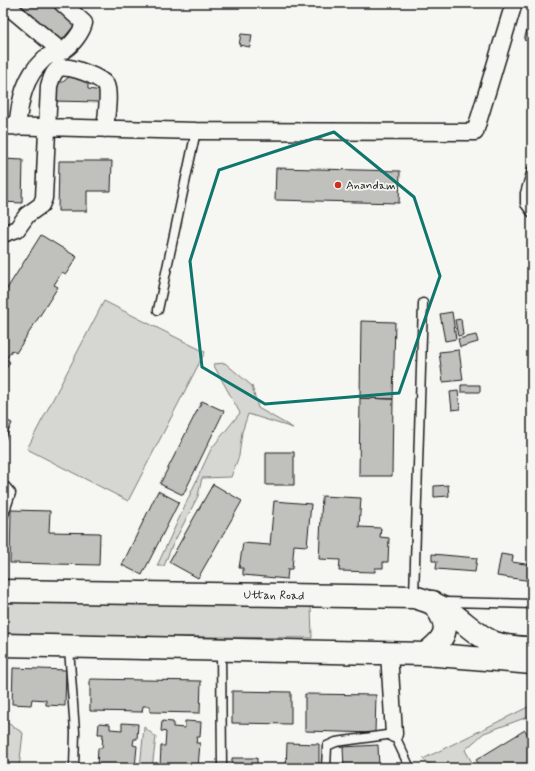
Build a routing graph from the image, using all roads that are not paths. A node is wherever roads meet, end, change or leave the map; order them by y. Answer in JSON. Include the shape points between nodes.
{"nodes":[{"id":1,"x":4,"y":3,"type":"edge"},
{"id":2,"x":62,"y":3,"type":"edge"},
{"id":3,"x":514,"y":3,"type":"edge"},
{"id":4,"x":61,"y":51,"type":"junction"},
{"id":5,"x":10,"y":126,"type":"edge"},
{"id":6,"x":47,"y":127,"type":"junction"},
{"id":7,"x":105,"y":129,"type":"junction"},
{"id":8,"x":196,"y":132,"type":"junction"},
{"id":9,"x":532,"y":170,"type":"edge"},
{"id":10,"x":532,"y":213,"type":"edge"},
{"id":11,"x":3,"y":234,"type":"edge"},
{"id":12,"x":423,"y":303,"type":"dead end"},
{"id":13,"x":158,"y":310,"type":"dead end"},
{"id":14,"x":3,"y":486,"type":"edge"},
{"id":15,"x":3,"y":517,"type":"edge"},
{"id":16,"x":3,"y":591,"type":"edge"},
{"id":17,"x":423,"y":599,"type":"junction"},
{"id":18,"x":532,"y":604,"type":"edge"},
{"id":19,"x":3,"y":645,"type":"edge"},
{"id":20,"x":69,"y":647,"type":"junction"},
{"id":21,"x":532,"y":648,"type":"edge"},
{"id":22,"x":221,"y":649,"type":"junction"},
{"id":23,"x":389,"y":653,"type":"junction"},
{"id":24,"x":425,"y":654,"type":"junction"},
{"id":25,"x":532,"y":663,"type":"edge"},
{"id":26,"x":394,"y":734,"type":"junction"},
{"id":27,"x":74,"y":768,"type":"edge"},
{"id":28,"x":222,"y":768,"type":"edge"},
{"id":29,"x":326,"y":768,"type":"edge"},
{"id":30,"x":410,"y":768,"type":"edge"}],
"edges":[{"from":1,"to":4,"type":"street"},
{"from":2,"to":4,"type":"street","via":[[84,23],[83,29]]},
{"from":3,"to":8,"type":"street","via":[[475,132]]},
{"from":4,"to":5,"type":"street","via":[[45,57],[31,74]]},
{"from":5,"to":6,"type":"street"},
{"from":6,"to":7,"type":"street"},
{"from":6,"to":7,"type":"street","via":[[49,86],[60,68],[71,67],[105,84],[108,90]]},
{"from":6,"to":11,"type":"street","via":[[44,198],[41,205],[27,215],[17,229]]},
{"from":7,"to":8,"type":"street"},
{"from":8,"to":13,"type":"lane"},
{"from":9,"to":10,"type":"lane","via":[[525,193],[525,204]]},
{"from":12,"to":17,"type":"lane"},
{"from":14,"to":15,"type":"lane","via":[[11,494]]},
{"from":16,"to":17,"type":"main road","name":"Uttan Road"},
{"from":17,"to":18,"type":"lane"},
{"from":17,"to":21,"type":"main road","name":"Uttan Road","via":[[451,613],[476,633],[494,643]]},
{"from":17,"to":24,"type":"main road","via":[[441,613],[446,623],[445,634],[438,644]]},
{"from":19,"to":20,"type":"main road"},
{"from":20,"to":22,"type":"main road"},
{"from":20,"to":27,"type":"lane","via":[[75,732]]},
{"from":22,"to":23,"type":"main road"},
{"from":22,"to":28,"type":"lane"},
{"from":23,"to":24,"type":"main road"},
{"from":23,"to":26,"type":"street"},
{"from":24,"to":25,"type":"main road"},
{"from":26,"to":29,"type":"lane","via":[[336,742],[326,746]]},
{"from":26,"to":30,"type":"lane"}]}
